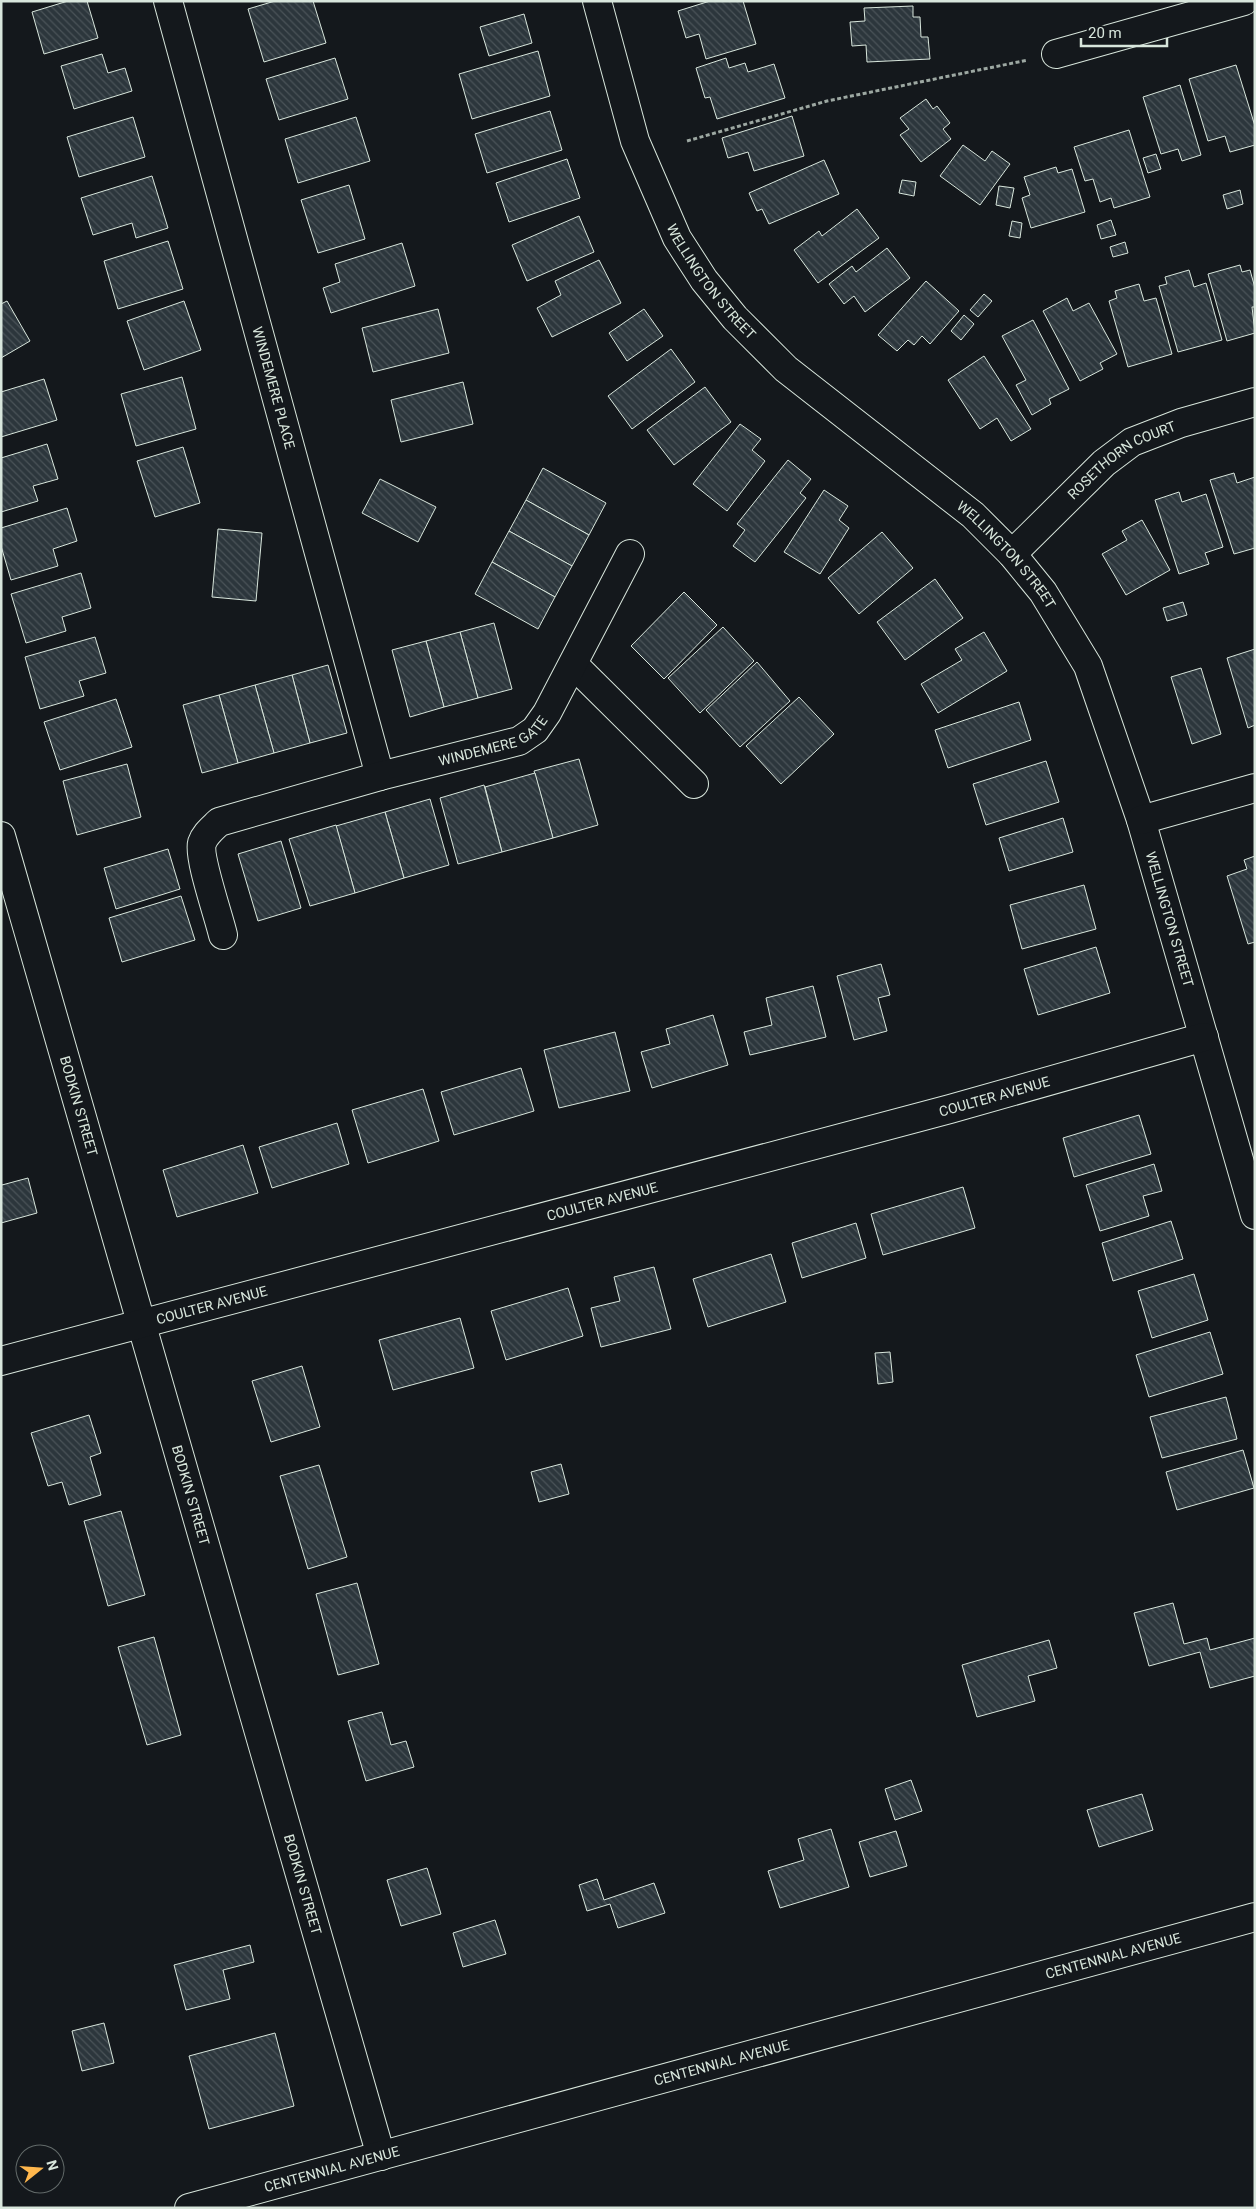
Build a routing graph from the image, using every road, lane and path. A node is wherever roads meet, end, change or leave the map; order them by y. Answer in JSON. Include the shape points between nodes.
{"nodes":[{"id":1,"x":168,"y":1,"type":"edge"},
{"id":2,"x":597,"y":1,"type":"edge"},
{"id":3,"x":1244,"y":1,"type":"edge"},
{"id":4,"x":1056,"y":54,"type":"joint"},
{"id":5,"x":687,"y":141,"type":"dead end"},
{"id":6,"x":1255,"y":402,"type":"edge"},
{"id":7,"x":630,"y":554,"type":"dead end"},
{"id":8,"x":1012,"y":554,"type":"junction"},
{"id":9,"x":574,"y":665,"type":"junction"},
{"id":10,"x":380,"y":776,"type":"junction"},
{"id":11,"x":694,"y":784,"type":"dead end"},
{"id":12,"x":1255,"y":788,"type":"edge"},
{"id":13,"x":1141,"y":820,"type":"junction"},
{"id":14,"x":1,"y":836,"type":"edge"},
{"id":15,"x":223,"y":935,"type":"dead end"},
{"id":16,"x":1204,"y":1037,"type":"junction"},
{"id":17,"x":1255,"y":1215,"type":"edge"},
{"id":18,"x":140,"y":1325,"type":"junction"},
{"id":19,"x":1,"y":1361,"type":"edge"},
{"id":20,"x":1255,"y":1917,"type":"edge"},
{"id":21,"x":381,"y":2156,"type":"junction"},
{"id":22,"x":189,"y":2208,"type":"edge"}],
"edges":[{"from":1,"to":10,"type":"street","name":"WINDEMERE PLACE"},
{"from":2,"to":8,"type":"street","name":"WELLINGTON STREET","via":[[635,141],[677,238],[704,280],[735,318],[786,369],[973,515]]},
{"from":3,"to":4,"type":"street"},
{"from":4,"to":5,"type":"path","via":[[827,100]]},
{"from":6,"to":8,"type":"street","name":"ROSETHORN COURT","via":[[1181,423],[1132,442],[1104,463]]},
{"from":7,"to":9,"type":"street","name":"WINDEMERE GATE"},
{"from":8,"to":13,"type":"street","name":"WELLINGTON STREET","via":[[1043,592],[1088,666]]},
{"from":9,"to":10,"type":"street","name":"WINDEMERE GATE","via":[[535,730],[519,740]]},
{"from":9,"to":11,"type":"street"},
{"from":10,"to":15,"type":"street","name":"WINDEMERE GATE","via":[[219,822],[208,832],[202,845],[203,859]]},
{"from":12,"to":13,"type":"street"},
{"from":13,"to":16,"type":"street","name":"WELLINGTON STREET"},
{"from":14,"to":18,"type":"street","name":"BODKIN STREET"},
{"from":16,"to":17,"type":"street","name":"WELLINGTON STREET"},
{"from":16,"to":18,"type":"street","name":"COULTER AVENUE","via":[[941,1112]]},
{"from":18,"to":19,"type":"street","name":"COULTER AVENUE"},
{"from":18,"to":21,"type":"street","name":"BODKIN STREET"},
{"from":20,"to":21,"type":"street","name":"CENTENNIAL AVENUE"},
{"from":21,"to":22,"type":"street","name":"CENTENNIAL AVENUE"}]}
